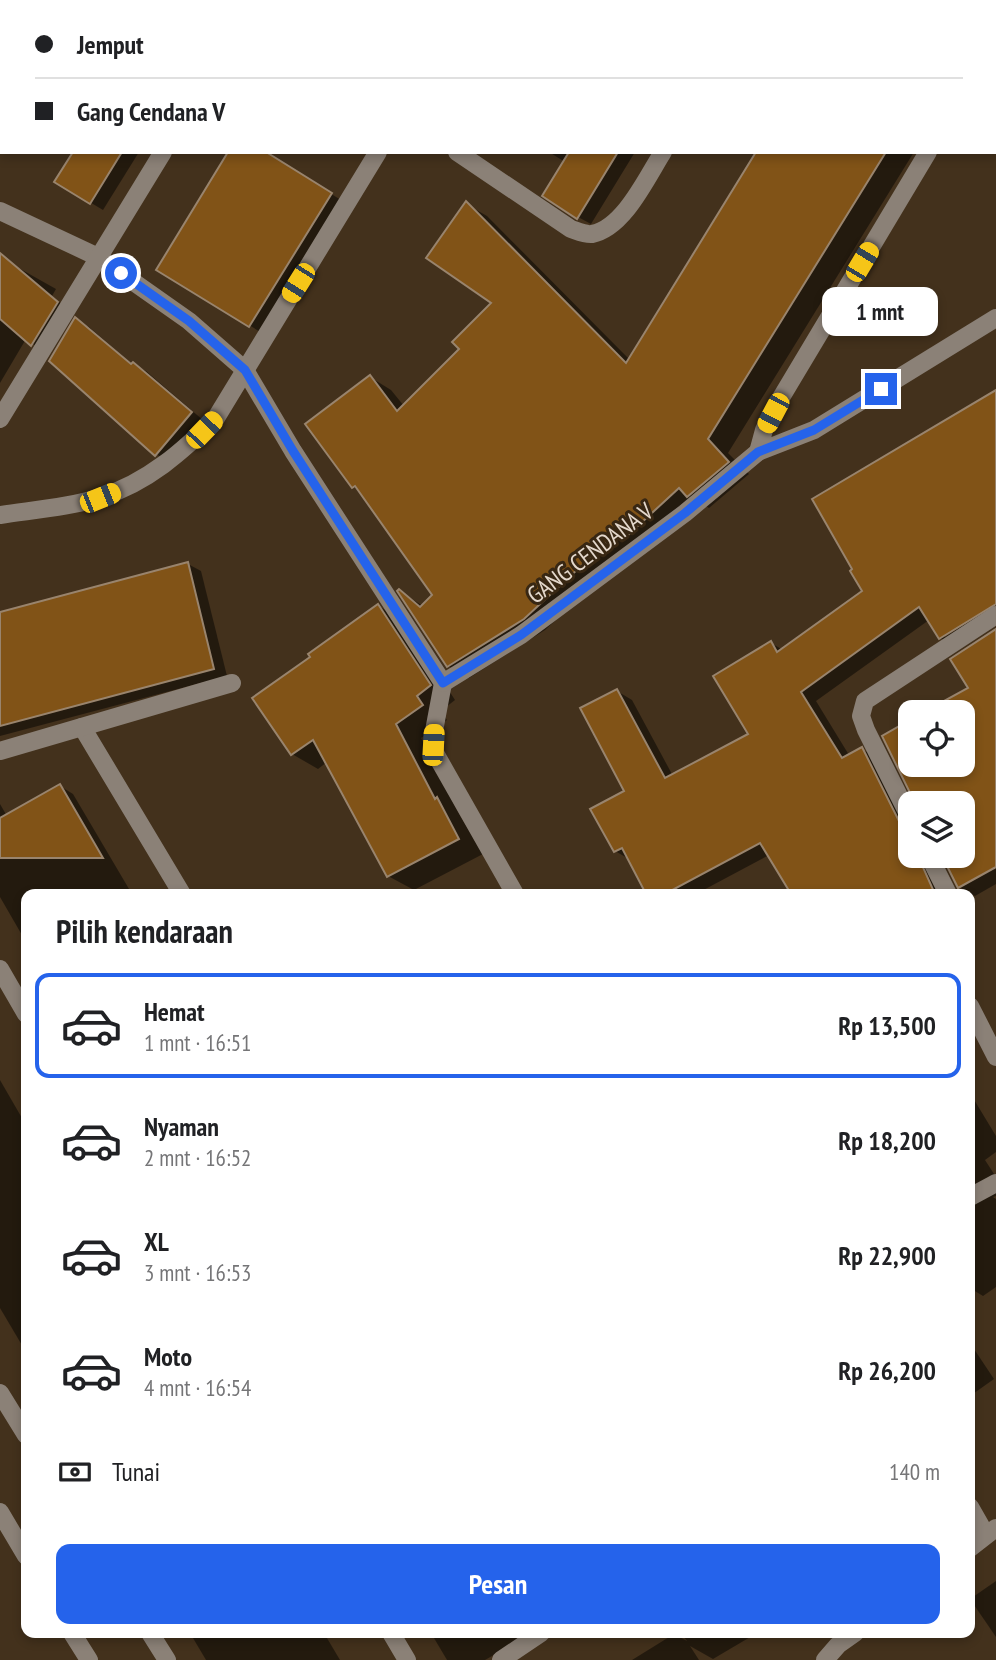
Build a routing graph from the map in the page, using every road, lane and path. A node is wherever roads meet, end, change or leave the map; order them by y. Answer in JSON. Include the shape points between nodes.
{"nodes":[{"id":1,"x":162,"y":154,"type":"edge"},
{"id":2,"x":377,"y":154,"type":"edge"},
{"id":3,"x":460,"y":154,"type":"edge"},
{"id":4,"x":662,"y":154,"type":"edge"},
{"id":5,"x":928,"y":154,"type":"edge"},
{"id":6,"x":0,"y":211,"type":"edge"},
{"id":7,"x":98,"y":257,"type":"junction"},
{"id":8,"x":996,"y":318,"type":"edge"},
{"id":9,"x":245,"y":370,"type":"junction"},
{"id":10,"x":0,"y":419,"type":"edge"},
{"id":11,"x":758,"y":452,"type":"junction"},
{"id":12,"x":0,"y":515,"type":"edge"},
{"id":13,"x":996,"y":615,"type":"edge"},
{"id":14,"x":232,"y":683,"type":"dead end"},
{"id":15,"x":443,"y":683,"type":"junction"},
{"id":16,"x":82,"y":727,"type":"junction"},
{"id":17,"x":0,"y":751,"type":"edge"},
{"id":18,"x":898,"y":794,"type":"edge"},
{"id":19,"x":935,"y":868,"type":"edge"},
{"id":20,"x":179,"y":889,"type":"edge"},
{"id":21,"x":512,"y":889,"type":"edge"},
{"id":22,"x":946,"y":889,"type":"edge"},
{"id":23,"x":0,"y":969,"type":"edge"},
{"id":24,"x":21,"y":1005,"type":"edge"},
{"id":25,"x":975,"y":1016,"type":"edge"},
{"id":26,"x":996,"y":1057,"type":"edge"},
{"id":27,"x":996,"y":1184,"type":"edge"},
{"id":28,"x":975,"y":1194,"type":"edge"},
{"id":29,"x":0,"y":1393,"type":"edge"},
{"id":30,"x":21,"y":1427,"type":"edge"},
{"id":31,"x":0,"y":1512,"type":"edge"},
{"id":32,"x":975,"y":1513,"type":"edge"},
{"id":33,"x":991,"y":1532,"type":"edge"},
{"id":34,"x":975,"y":1544,"type":"edge"},
{"id":35,"x":21,"y":1548,"type":"edge"},
{"id":36,"x":75,"y":1638,"type":"edge"},
{"id":37,"x":153,"y":1638,"type":"edge"},
{"id":38,"x":394,"y":1638,"type":"edge"},
{"id":39,"x":534,"y":1638,"type":"edge"},
{"id":40,"x":848,"y":1638,"type":"edge"},
{"id":41,"x":89,"y":1660,"type":"edge"},
{"id":42,"x":167,"y":1660,"type":"edge"},
{"id":43,"x":407,"y":1660,"type":"edge"},
{"id":44,"x":501,"y":1660,"type":"edge"},
{"id":45,"x":825,"y":1660,"type":"edge"}],
"edges":[{"from":1,"to":7,"type":"street"},
{"from":2,"to":9,"type":"street"},
{"from":3,"to":4,"type":"street","via":[[571,229],[590,235],[621,217]]},
{"from":5,"to":11,"type":"street","via":[[782,396]]},
{"from":6,"to":7,"type":"street"},
{"from":7,"to":9,"type":"street","via":[[189,321]]},
{"from":7,"to":10,"type":"street"},
{"from":8,"to":11,"type":"street","name":"GANG CENDANA V","via":[[814,430]]},
{"from":9,"to":12,"type":"street","via":[[216,418],[192,443],[135,484],[100,498]]},
{"from":9,"to":15,"type":"street"},
{"from":11,"to":15,"type":"street","name":"GANG CENDANA V","via":[[685,513],[521,635]]},
{"from":13,"to":18,"type":"street","via":[[865,701],[861,716]]},
{"from":14,"to":16,"type":"street"},
{"from":15,"to":21,"type":"street","via":[[435,753]]},
{"from":16,"to":17,"type":"street"},
{"from":16,"to":20,"type":"street"},
{"from":19,"to":22,"type":"street"},
{"from":23,"to":24,"type":"street"},
{"from":25,"to":26,"type":"street"},
{"from":27,"to":28,"type":"street"},
{"from":29,"to":30,"type":"street"},
{"from":31,"to":35,"type":"street"},
{"from":32,"to":33,"type":"street"},
{"from":33,"to":34,"type":"street"},
{"from":36,"to":41,"type":"street"},
{"from":37,"to":42,"type":"street"},
{"from":38,"to":43,"type":"street"},
{"from":39,"to":44,"type":"street"},
{"from":40,"to":45,"type":"street"}]}
